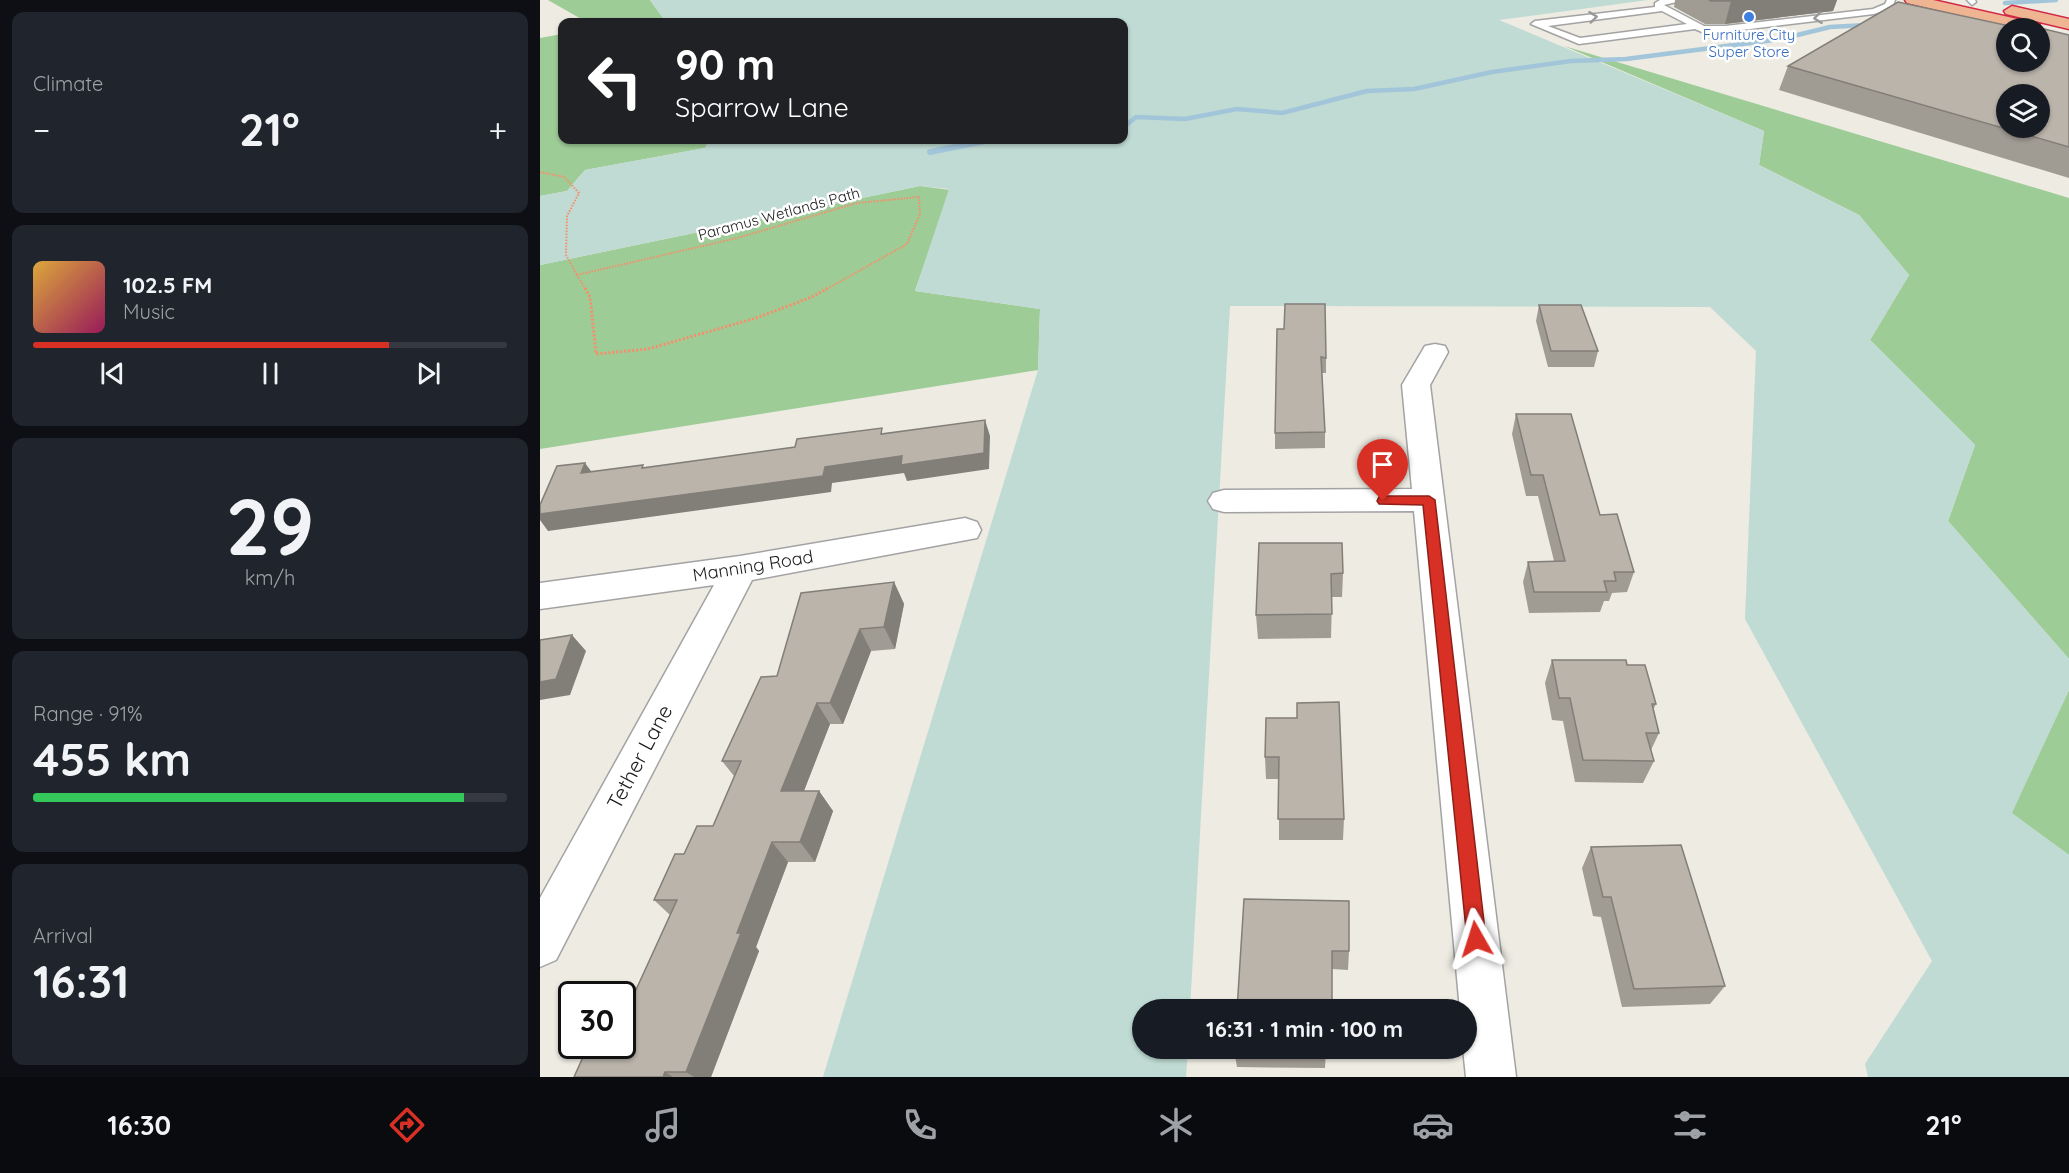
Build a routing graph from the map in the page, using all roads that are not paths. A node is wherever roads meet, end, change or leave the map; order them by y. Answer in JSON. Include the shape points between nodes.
{"nodes":[{"id":1,"x":1682,"y":0,"type":"edge"},
{"id":2,"x":1891,"y":0,"type":"edge"},
{"id":3,"x":1913,"y":0,"type":"edge"},
{"id":4,"x":1969,"y":1,"type":"edge"},
{"id":5,"x":1850,"y":6,"type":"dead end"},
{"id":6,"x":1664,"y":8,"type":"junction"},
{"id":7,"x":1873,"y":11,"type":"junction"},
{"id":8,"x":1996,"y":19,"type":"edge"},
{"id":9,"x":2069,"y":24,"type":"edge"},
{"id":10,"x":1695,"y":26,"type":"junction"},
{"id":11,"x":2050,"y":32,"type":"edge"},
{"id":12,"x":2069,"y":37,"type":"edge"},
{"id":13,"x":1435,"y":352,"type":"dead end"},
{"id":14,"x":1429,"y":500,"type":"junction"},
{"id":15,"x":1224,"y":501,"type":"dead end"},
{"id":16,"x":965,"y":530,"type":"dead end"},
{"id":17,"x":740,"y":569,"type":"junction"},
{"id":18,"x":540,"y":596,"type":"edge"},
{"id":19,"x":540,"y":944,"type":"edge"},
{"id":20,"x":1491,"y":1077,"type":"edge"}],
"edges":[{"from":1,"to":6,"type":"lane","via":[[1659,4]]},
{"from":2,"to":7,"type":"lane","via":[[1889,6]]},
{"from":3,"to":8,"type":"highway"},
{"from":4,"to":9,"type":"highway"},
{"from":5,"to":7,"type":"lane"},
{"from":6,"to":10,"type":"lane"},
{"from":10,"to":6,"type":"lane","one_way":true,"via":[[1580,40],[1535,24]]},
{"from":7,"to":10,"type":"lane","one_way":true,"via":[[1725,29]]},
{"from":11,"to":12,"type":"highway"},
{"from":13,"to":14,"type":"street","via":[[1416,385]]},
{"from":14,"to":15,"type":"street"},
{"from":14,"to":20,"type":"street"},
{"from":16,"to":17,"type":"street","name":"Manning Road"},
{"from":17,"to":18,"type":"street","name":"Manning Road"},
{"from":17,"to":19,"type":"street","name":"Tether Lane"}]}
